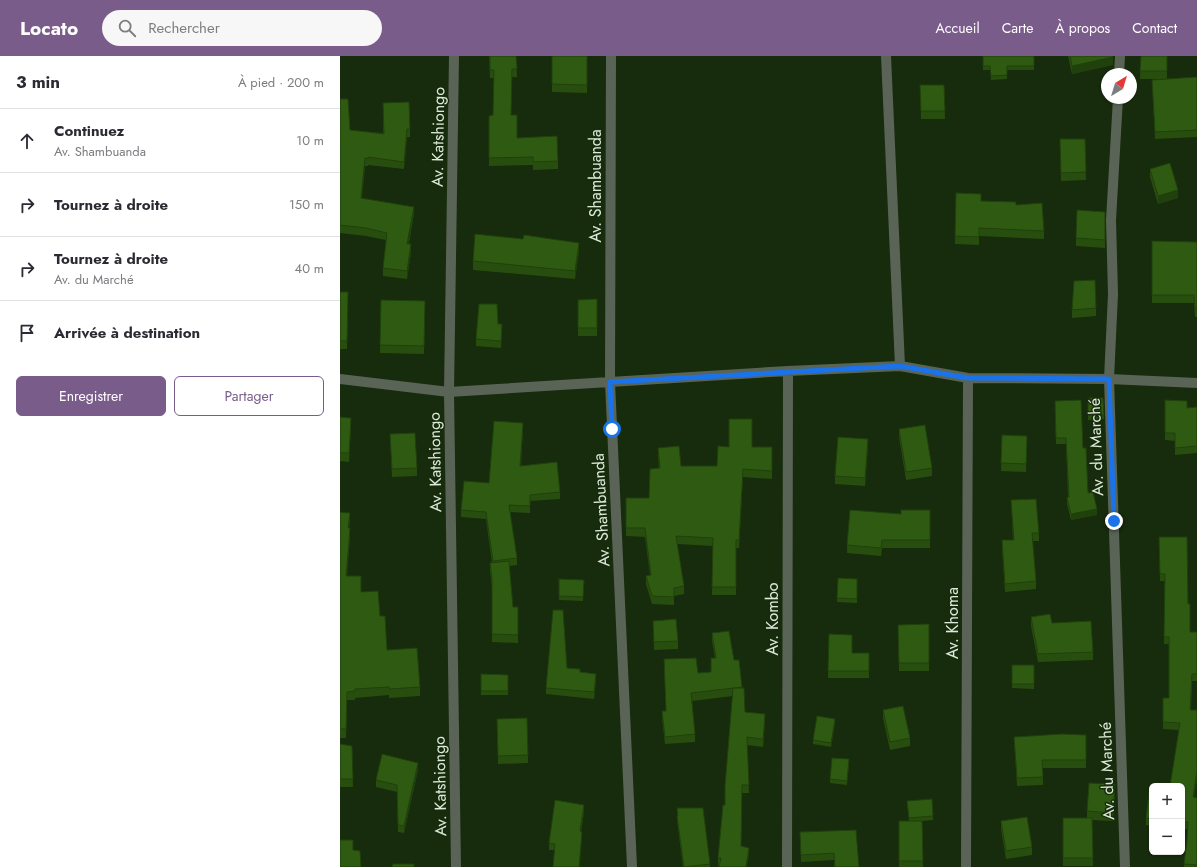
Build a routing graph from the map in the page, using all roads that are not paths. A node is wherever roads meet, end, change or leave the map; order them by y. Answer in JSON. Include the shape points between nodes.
{"nodes":[{"id":1,"x":454,"y":56,"type":"edge"},
{"id":2,"x":610,"y":56,"type":"edge"},
{"id":3,"x":886,"y":56,"type":"edge"},
{"id":4,"x":1120,"y":56,"type":"edge"},
{"id":5,"x":1119,"y":68,"type":"edge"},
{"id":6,"x":1118,"y":104,"type":"edge"},
{"id":7,"x":900,"y":366,"type":"junction"},
{"id":8,"x":788,"y":371,"type":"junction"},
{"id":9,"x":968,"y":378,"type":"junction"},
{"id":10,"x":340,"y":379,"type":"edge"},
{"id":11,"x":1109,"y":379,"type":"junction"},
{"id":12,"x":610,"y":382,"type":"junction"},
{"id":13,"x":1197,"y":383,"type":"edge"},
{"id":14,"x":449,"y":392,"type":"junction"},
{"id":15,"x":456,"y":867,"type":"edge"},
{"id":16,"x":632,"y":867,"type":"edge"},
{"id":17,"x":787,"y":867,"type":"edge"},
{"id":18,"x":966,"y":867,"type":"edge"},
{"id":19,"x":1125,"y":867,"type":"edge"}],
"edges":[{"from":1,"to":14,"type":"street","name":"Av. Katshiongo"},
{"from":2,"to":12,"type":"street","name":"Av. Shambuanda"},
{"from":3,"to":7,"type":"street"},
{"from":4,"to":5,"type":"street"},
{"from":6,"to":11,"type":"street","name":"Av. du Marché","via":[[1111,220],[1113,294]]},
{"from":7,"to":8,"type":"street"},
{"from":7,"to":9,"type":"street"},
{"from":8,"to":12,"type":"street"},
{"from":8,"to":17,"type":"street","name":"Av. Kombo"},
{"from":9,"to":11,"type":"street"},
{"from":9,"to":18,"type":"street","name":"Av. Khoma"},
{"from":10,"to":14,"type":"street"},
{"from":11,"to":13,"type":"street"},
{"from":11,"to":19,"type":"street","name":"Av. du Marché"},
{"from":12,"to":14,"type":"street"},
{"from":12,"to":16,"type":"street","name":"Av. Shambuanda"},
{"from":14,"to":15,"type":"street","name":"Av. Katshiongo"}]}
